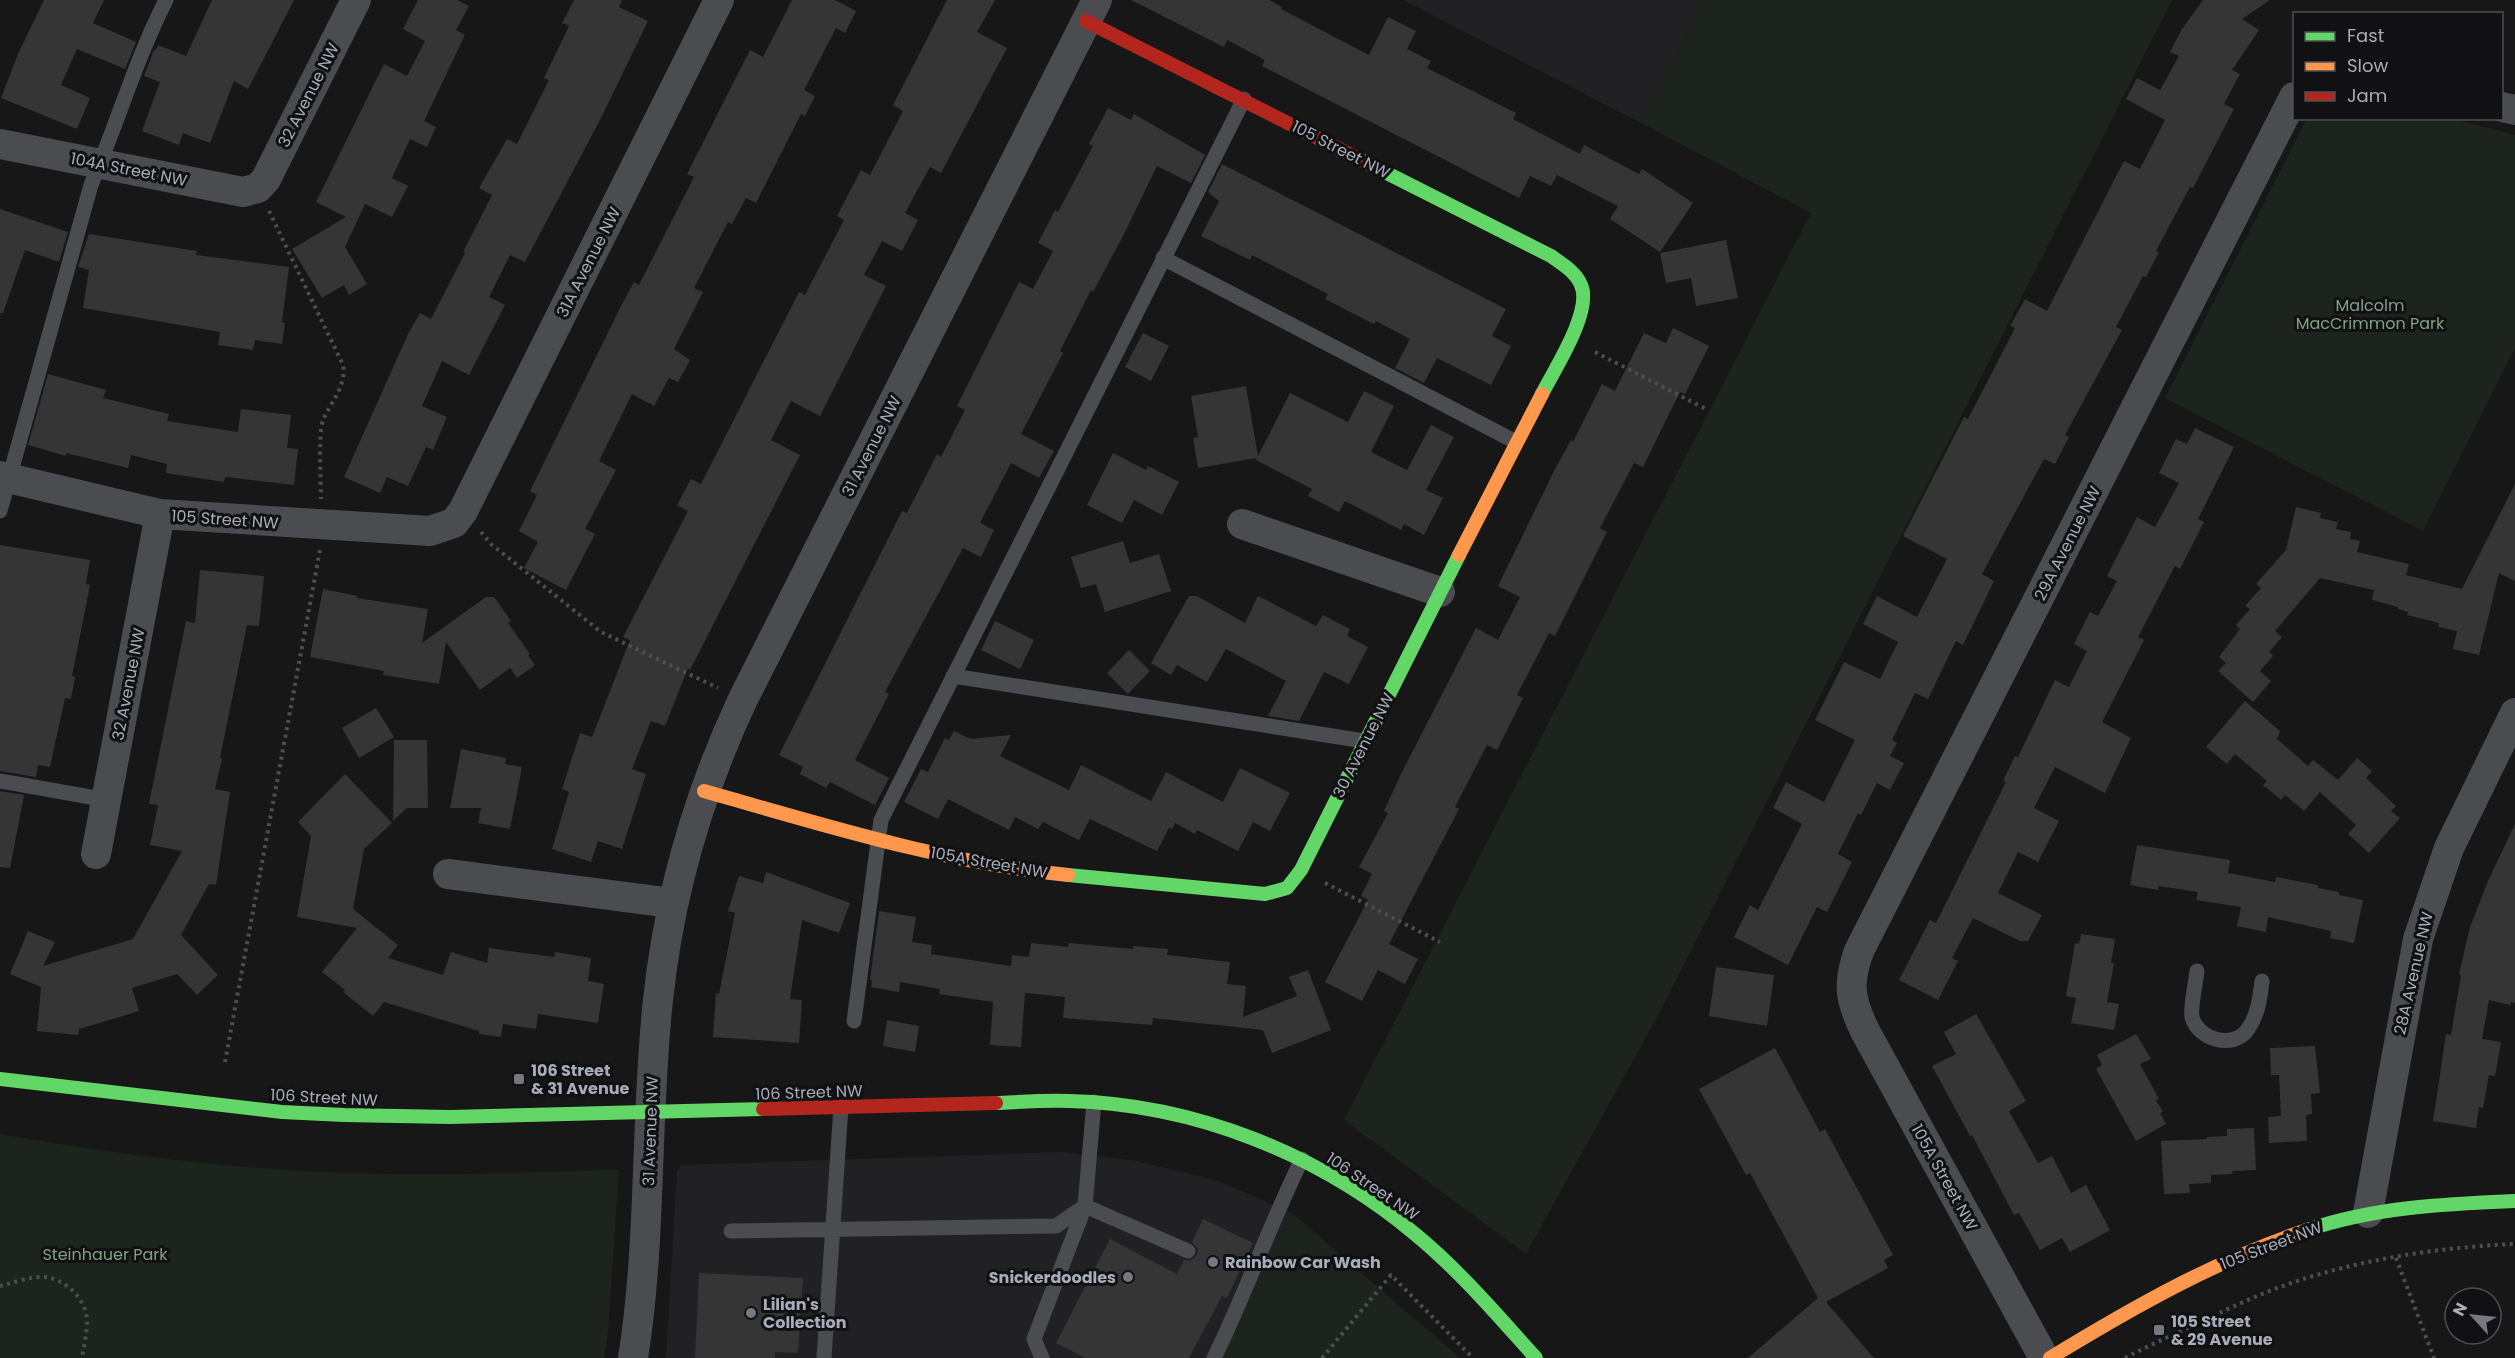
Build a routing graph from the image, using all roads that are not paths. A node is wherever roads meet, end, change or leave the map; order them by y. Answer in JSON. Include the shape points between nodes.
{"nodes":[{"id":1,"x":166,"y":0,"type":"edge"},
{"id":2,"x":356,"y":0,"type":"edge"},
{"id":3,"x":719,"y":0,"type":"edge"},
{"id":4,"x":1092,"y":10,"type":"edge"},
{"id":5,"x":1244,"y":99,"type":"junction"},
{"id":6,"x":2293,"y":101,"type":"edge"},
{"id":7,"x":0,"y":144,"type":"edge"},
{"id":8,"x":101,"y":163,"type":"junction"},
{"id":9,"x":258,"y":188,"type":"joint"},
{"id":10,"x":1164,"y":258,"type":"junction"},
{"id":11,"x":1585,"y":290,"type":"joint"},
{"id":12,"x":1516,"y":442,"type":"junction"},
{"id":13,"x":4,"y":477,"type":"edge"},
{"id":14,"x":0,"y":512,"type":"edge"},
{"id":15,"x":160,"y":514,"type":"junction"},
{"id":16,"x":459,"y":517,"type":"joint"},
{"id":17,"x":1242,"y":524,"type":"dead end"},
{"id":18,"x":1440,"y":592,"type":"junction"},
{"id":19,"x":953,"y":676,"type":"junction"},
{"id":20,"x":2515,"y":713,"type":"edge"},
{"id":21,"x":1364,"y":741,"type":"junction"},
{"id":22,"x":0,"y":781,"type":"edge"},
{"id":23,"x":704,"y":791,"type":"junction"},
{"id":24,"x":107,"y":800,"type":"junction"},
{"id":25,"x":878,"y":840,"type":"junction"},
{"id":26,"x":96,"y":854,"type":"dead end"},
{"id":27,"x":447,"y":874,"type":"dead end"},
{"id":28,"x":1280,"y":892,"type":"joint"},
{"id":29,"x":672,"y":903,"type":"junction"},
{"id":30,"x":2197,"y":971,"type":"dead end"},
{"id":31,"x":2262,"y":981,"type":"dead end"},
{"id":32,"x":1851,"y":994,"type":"joint"},
{"id":33,"x":854,"y":1021,"type":"dead end"},
{"id":34,"x":0,"y":1079,"type":"edge"},
{"id":35,"x":1094,"y":1102,"type":"junction"},
{"id":36,"x":841,"y":1107,"type":"junction"},
{"id":37,"x":651,"y":1113,"type":"junction"},
{"id":38,"x":1302,"y":1159,"type":"junction"},
{"id":39,"x":2515,"y":1201,"type":"edge"},
{"id":40,"x":1085,"y":1206,"type":"junction"},
{"id":41,"x":2368,"y":1213,"type":"junction"},
{"id":42,"x":832,"y":1228,"type":"junction"},
{"id":43,"x":731,"y":1231,"type":"dead end"},
{"id":44,"x":1188,"y":1251,"type":"dead end"},
{"id":45,"x":633,"y":1358,"type":"edge"},
{"id":46,"x":824,"y":1358,"type":"edge"},
{"id":47,"x":1041,"y":1358,"type":"edge"},
{"id":48,"x":1214,"y":1358,"type":"edge"},
{"id":49,"x":1536,"y":1358,"type":"edge"},
{"id":50,"x":2044,"y":1358,"type":"edge"},
{"id":51,"x":2050,"y":1358,"type":"edge"}],
"edges":[{"from":1,"to":8,"type":"lane"},
{"from":2,"to":9,"type":"street","name":"32 Avenue NW"},
{"from":3,"to":16,"type":"street","name":"31A Avenue NW"},
{"from":4,"to":5,"type":"street","name":"105 Street NW"},
{"from":4,"to":23,"type":"street","name":"31 Avenue NW","via":[[743,699]]},
{"from":5,"to":10,"type":"lane"},
{"from":5,"to":11,"type":"street","name":"105 Street NW","via":[[1551,256],[1578,277]]},
{"from":6,"to":32,"type":"street","name":"29A Avenue NW","via":[[1860,951],[1851,979]]},
{"from":7,"to":8,"type":"street","name":"104A Street NW"},
{"from":8,"to":9,"type":"street","name":"104A Street NW","via":[[243,192]]},
{"from":8,"to":13,"type":"lane","via":[[91,185]]},
{"from":10,"to":12,"type":"lane"},
{"from":10,"to":19,"type":"lane"},
{"from":11,"to":12,"type":"street","name":"30 Avenue NW","via":[[1584,305],[1570,339]]},
{"from":12,"to":18,"type":"street","name":"30 Avenue NW"},
{"from":13,"to":14,"type":"lane"},
{"from":13,"to":15,"type":"street","name":"105 Street NW"},
{"from":15,"to":16,"type":"street","name":"105 Street NW","via":[[430,531]]},
{"from":15,"to":24,"type":"street","name":"32 Avenue NW"},
{"from":17,"to":18,"type":"street"},
{"from":18,"to":21,"type":"street","name":"30 Avenue NW"},
{"from":19,"to":21,"type":"lane"},
{"from":19,"to":25,"type":"lane","via":[[881,820]]},
{"from":20,"to":41,"type":"street","name":"28A Avenue NW","via":[[2449,848],[2418,939]]},
{"from":21,"to":28,"type":"street","name":"30 Avenue NW","via":[[1301,870]]},
{"from":22,"to":24,"type":"lane"},
{"from":23,"to":25,"type":"street","name":"105A Street NW"},
{"from":23,"to":29,"type":"street","name":"31 Avenue NW"},
{"from":24,"to":26,"type":"street","name":"32 Avenue NW"},
{"from":25,"to":28,"type":"street","name":"105A Street NW","via":[[1035,872],[1265,894]]},
{"from":25,"to":33,"type":"lane"},
{"from":27,"to":29,"type":"street"},
{"from":29,"to":37,"type":"street","name":"31 Avenue NW","via":[[658,1001]]},
{"from":30,"to":31,"type":"lane","via":[[2192,1016],[2200,1030],[2213,1039],[2233,1040],[2247,1032],[2258,1011]]},
{"from":32,"to":50,"type":"street","name":"105A Street NW","via":[[1865,1031]]},
{"from":34,"to":37,"type":"street","name":"106 Street NW","via":[[292,1113],[450,1117]]},
{"from":35,"to":36,"type":"street","name":"106 Street NW"},
{"from":35,"to":38,"type":"street","name":"106 Street NW","via":[[1195,1120]]},
{"from":35,"to":40,"type":"lane"},
{"from":36,"to":37,"type":"street","name":"106 Street NW"},
{"from":36,"to":42,"type":"lane"},
{"from":37,"to":45,"type":"street","name":"31 Avenue NW","via":[[645,1262]]},
{"from":38,"to":48,"type":"lane","via":[[1244,1277]]},
{"from":38,"to":49,"type":"street","name":"106 Street NW","via":[[1360,1192],[1413,1232],[1482,1296]]},
{"from":39,"to":41,"type":"street","name":"105 Street NW"},
{"from":40,"to":42,"type":"lane","via":[[1056,1226]]},
{"from":40,"to":44,"type":"lane"},
{"from":40,"to":47,"type":"lane","via":[[1034,1339]]},
{"from":41,"to":51,"type":"street","name":"105 Street NW","via":[[2276,1240],[2211,1268],[2144,1302]]},
{"from":42,"to":43,"type":"lane"},
{"from":42,"to":46,"type":"lane"}]}
